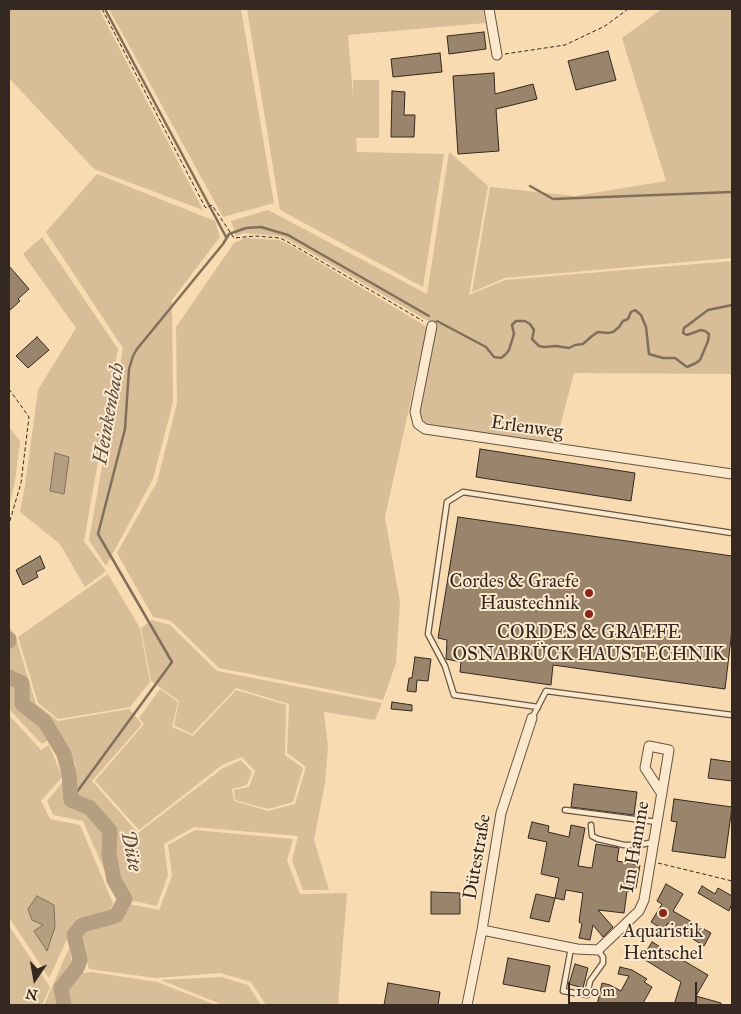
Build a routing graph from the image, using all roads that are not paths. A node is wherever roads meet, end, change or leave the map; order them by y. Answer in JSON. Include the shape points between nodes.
{"nodes":[{"id":1,"x":489,"y":9,"type":"edge"},
{"id":2,"x":497,"y":55,"type":"road end"},
{"id":3,"x":432,"y":326,"type":"road end"},
{"id":4,"x":732,"y":474,"type":"edge"},
{"id":5,"x":732,"y":533,"type":"edge"},
{"id":6,"x":538,"y":707,"type":"junction"},
{"id":7,"x":732,"y":715,"type":"edge"},
{"id":8,"x":532,"y":718,"type":"joint"},
{"id":9,"x":662,"y":794,"type":"junction"},
{"id":10,"x":564,"y":810,"type":"dead end"},
{"id":11,"x":657,"y":822,"type":"junction"},
{"id":12,"x":591,"y":825,"type":"dead end"},
{"id":13,"x":654,"y":842,"type":"junction"},
{"id":14,"x":482,"y":930,"type":"junction"},
{"id":15,"x":571,"y":948,"type":"junction"},
{"id":16,"x":598,"y":950,"type":"junction"},
{"id":17,"x":467,"y":1005,"type":"edge"}],
"edges":[{"from":1,"to":2,"type":"street"},
{"from":3,"to":4,"type":"street","name":"Erlenweg","via":[[415,412],[418,424],[425,429]]},
{"from":5,"to":6,"type":"lane","via":[[463,492],[447,502],[428,634],[445,666],[454,695]]},
{"from":6,"to":7,"type":"lane","via":[[546,691]]},
{"from":6,"to":8,"type":"lane"},
{"from":8,"to":14,"type":"street","name":"Dütestraße","via":[[501,813]]},
{"from":9,"to":9,"type":"street","name":"Im Hamme","via":[[670,750],[649,746],[645,768]]},
{"from":9,"to":11,"type":"street","name":"Im Hamme"},
{"from":10,"to":11,"type":"lane"},
{"from":11,"to":13,"type":"street","name":"Im Hamme"},
{"from":12,"to":13,"type":"lane","via":[[592,836],[598,839],[624,846]]},
{"from":13,"to":16,"type":"street","name":"Im Hamme","via":[[640,911]]},
{"from":14,"to":15,"type":"street"},
{"from":14,"to":17,"type":"street","name":"Dütestraße"},
{"from":15,"to":16,"type":"street"},
{"from":15,"to":16,"type":"lane","via":[[563,990],[588,995],[590,981],[604,963]]}]}
